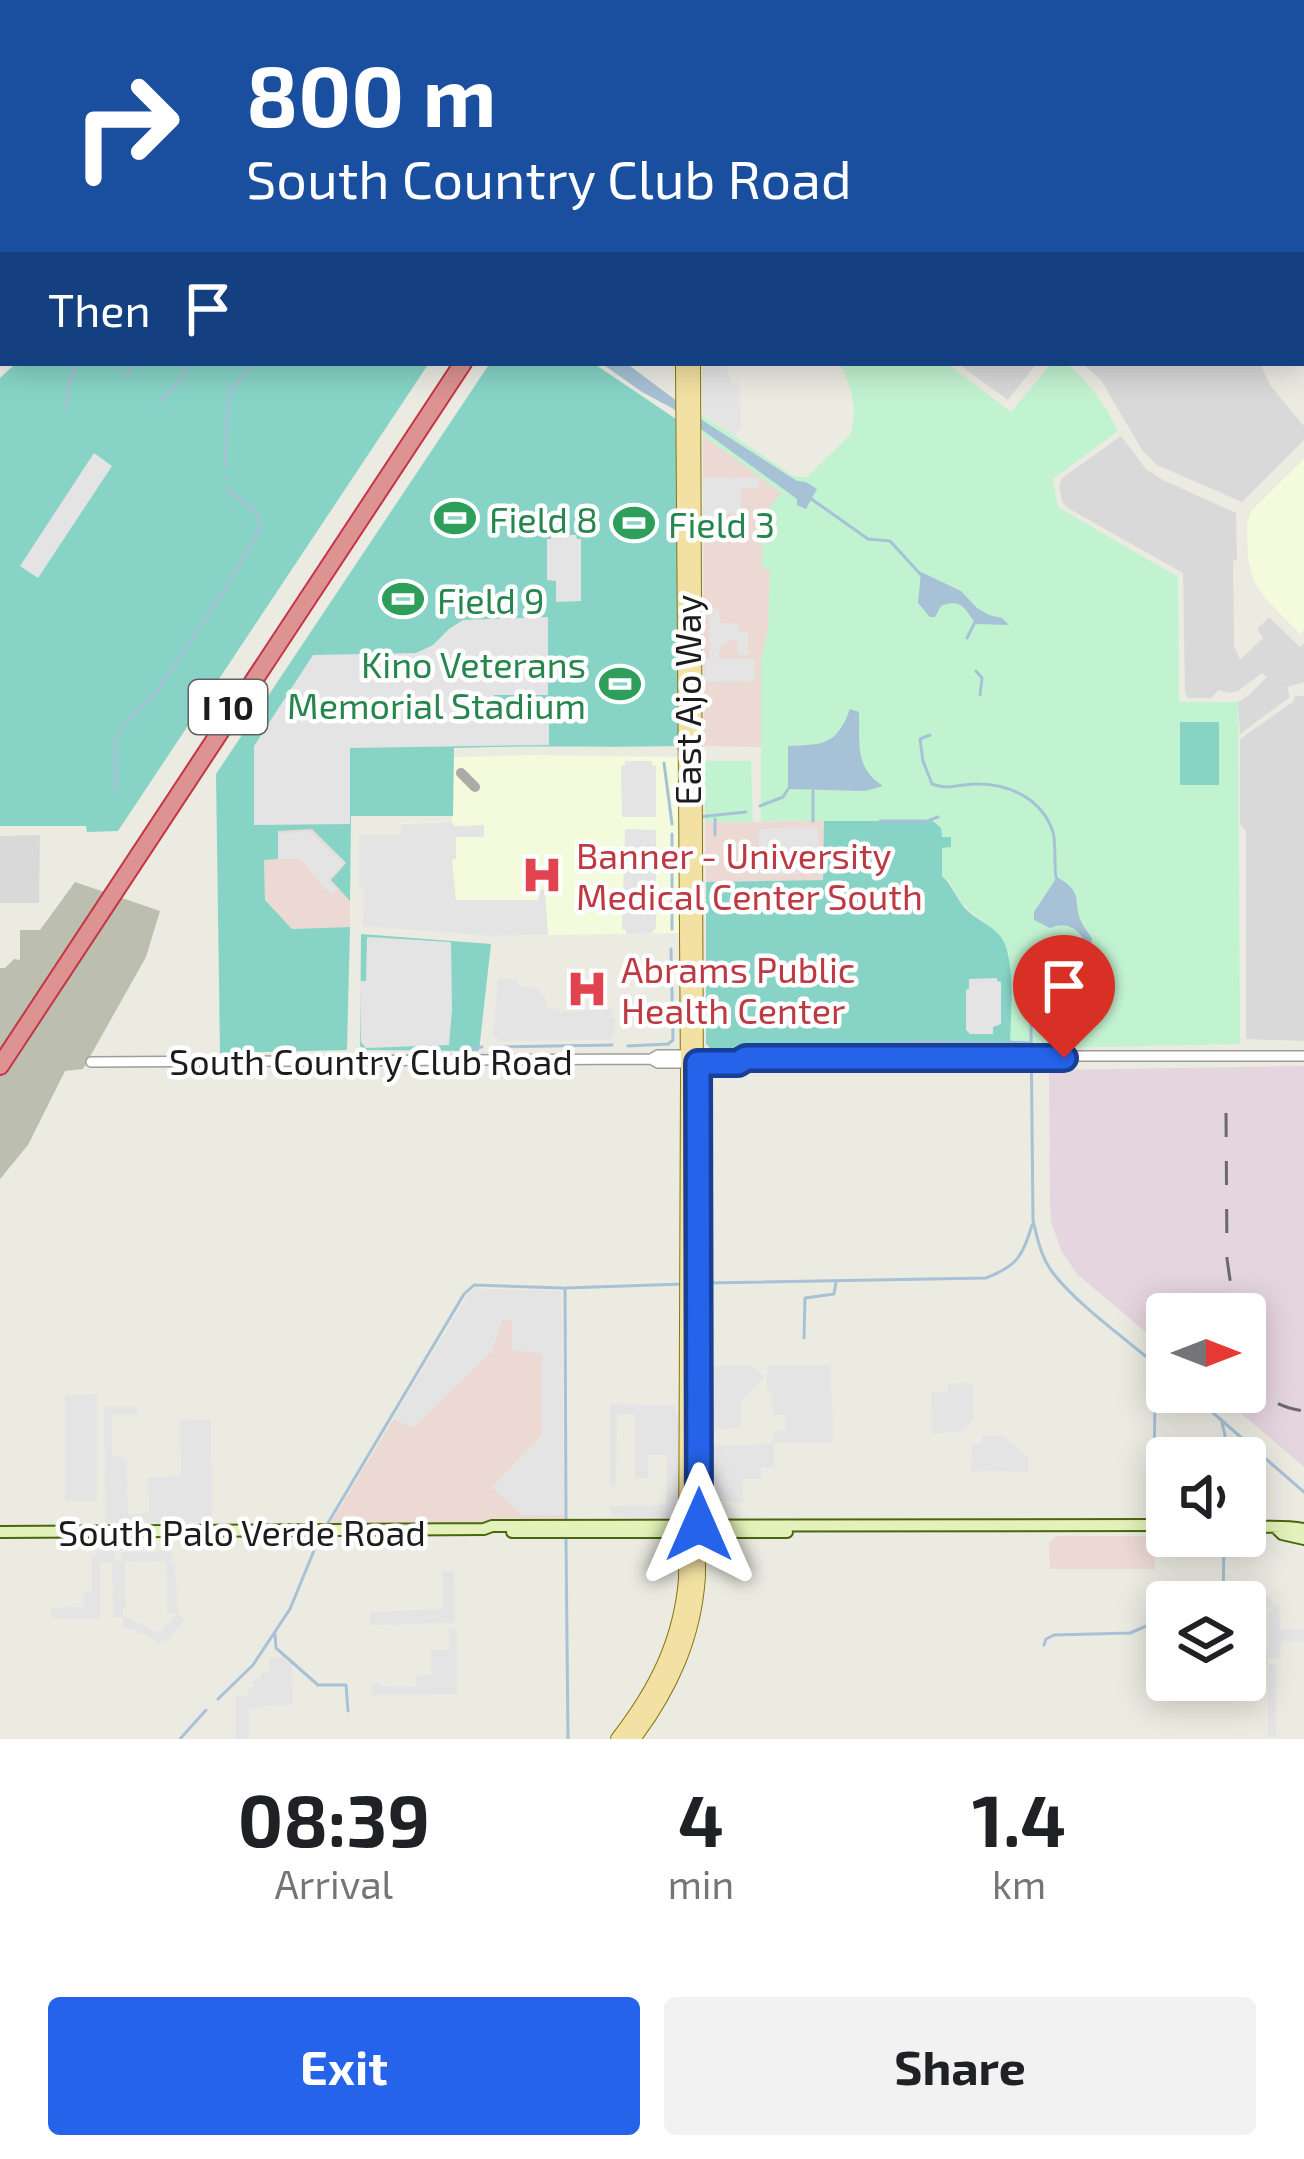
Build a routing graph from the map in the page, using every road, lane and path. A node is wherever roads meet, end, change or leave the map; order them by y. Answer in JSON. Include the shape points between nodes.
{"nodes":[{"id":1,"x":460,"y":366,"type":"edge"},
{"id":2,"x":460,"y":366,"type":"edge"},
{"id":3,"x":683,"y":366,"type":"edge"},
{"id":4,"x":693,"y":366,"type":"edge"},
{"id":5,"x":688,"y":415,"type":"junction"},
{"id":6,"x":4,"y":1051,"type":"edge"},
{"id":7,"x":1304,"y":1056,"type":"edge"},
{"id":8,"x":693,"y":1059,"type":"junction"},
{"id":9,"x":91,"y":1062,"type":"dead end"},
{"id":10,"x":0,"y":1066,"type":"edge"},
{"id":11,"x":1146,"y":1526,"type":"edge"},
{"id":12,"x":1266,"y":1527,"type":"edge"},
{"id":13,"x":1277,"y":1528,"type":"junction"},
{"id":14,"x":1304,"y":1528,"type":"edge"},
{"id":15,"x":693,"y":1529,"type":"junction"},
{"id":16,"x":0,"y":1532,"type":"edge"},
{"id":17,"x":1304,"y":1539,"type":"edge"},
{"id":18,"x":618,"y":1739,"type":"edge"},
{"id":19,"x":633,"y":1739,"type":"edge"}],
"edges":[{"from":1,"to":6,"type":"highway","number":"I 10"},
{"from":2,"to":6,"type":"highway","number":"I 10"},
{"from":3,"to":5,"type":"main road","name":"East Ajo Way"},
{"from":4,"to":5,"type":"main road","name":"East Ajo Way"},
{"from":5,"to":8,"type":"main road","name":"East Ajo Way"},
{"from":6,"to":10,"type":"highway","number":"I 10"},
{"from":7,"to":8,"type":"street","name":"South Country Club Road"},
{"from":8,"to":9,"type":"street","name":"South Country Club Road"},
{"from":8,"to":15,"type":"main road","name":"East Ajo Way"},
{"from":11,"to":15,"type":"main road","name":"South Palo Verde Road"},
{"from":12,"to":13,"type":"main road"},
{"from":13,"to":14,"type":"main road"},
{"from":13,"to":17,"type":"main road"},
{"from":15,"to":16,"type":"main road","name":"South Palo Verde Road"},
{"from":15,"to":18,"type":"main road","name":"East Ajo Way","via":[[676,1637],[651,1694]]},
{"from":15,"to":19,"type":"main road","name":"East Ajo Way","via":[[696,1603],[684,1650]]}]}
